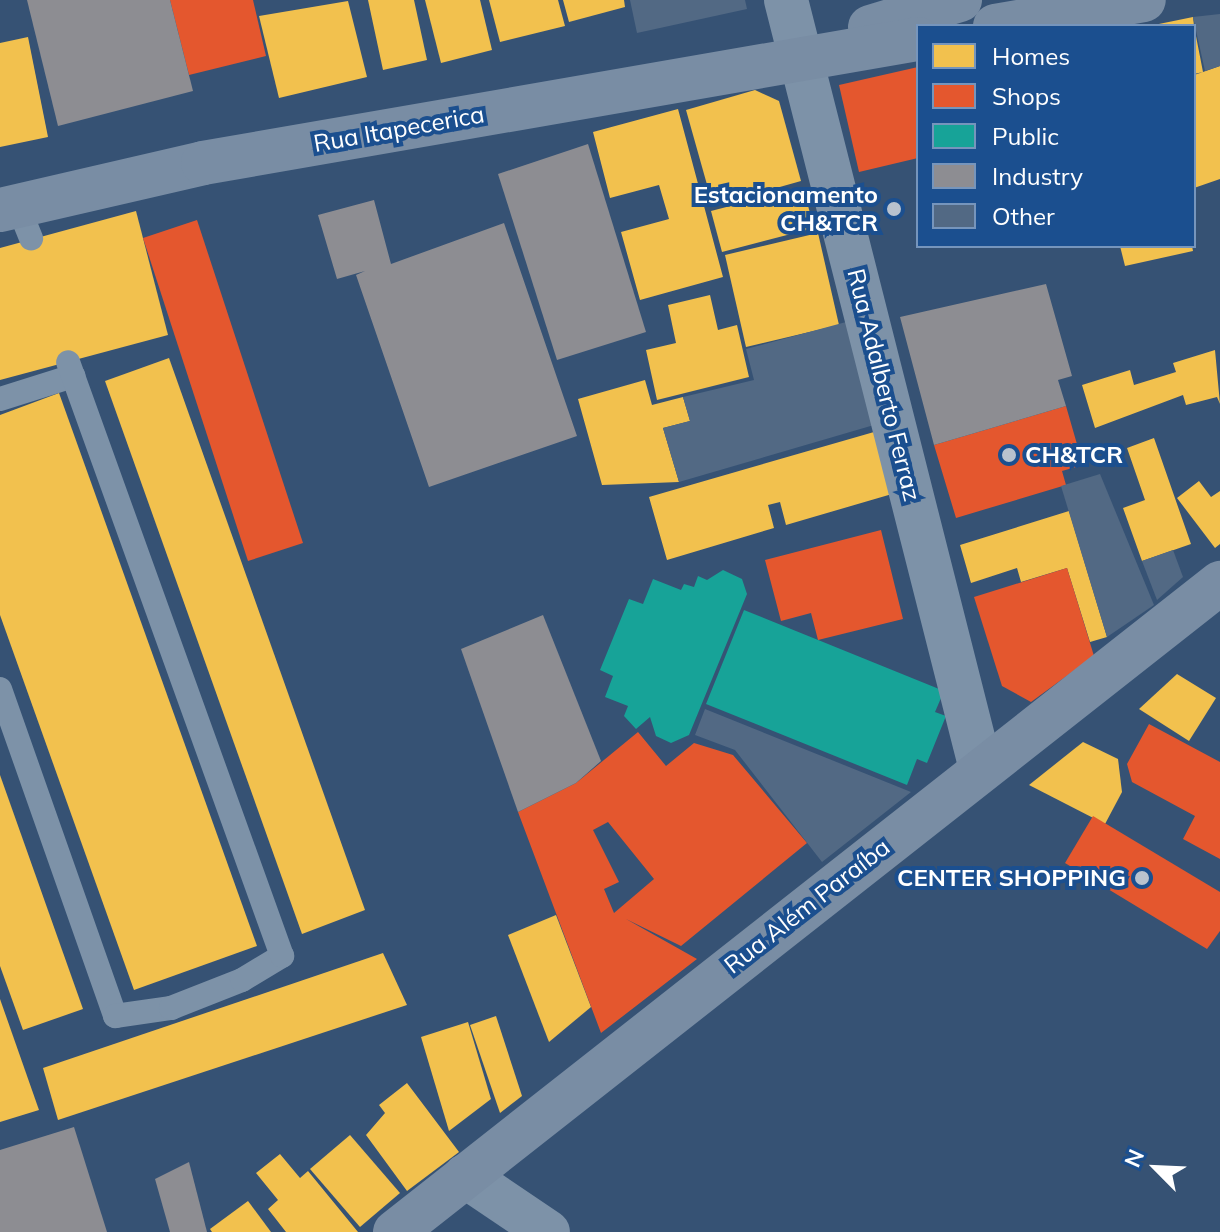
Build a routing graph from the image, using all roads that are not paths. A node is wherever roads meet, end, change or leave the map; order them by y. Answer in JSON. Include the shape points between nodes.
{"nodes":[{"id":1,"x":786,"y":0,"type":"edge"},
{"id":2,"x":960,"y":0,"type":"edge"},
{"id":3,"x":1144,"y":0,"type":"edge"},
{"id":4,"x":1006,"y":24,"type":"edge"},
{"id":5,"x":916,"y":39,"type":"edge"},
{"id":6,"x":801,"y":59,"type":"junction"},
{"id":7,"x":16,"y":218,"type":"edge"},
{"id":8,"x":0,"y":399,"type":"edge"},
{"id":9,"x":1220,"y":583,"type":"edge"},
{"id":10,"x":0,"y":689,"type":"edge"},
{"id":11,"x":981,"y":769,"type":"junction"},
{"id":12,"x":465,"y":1176,"type":"junction"},
{"id":13,"x":395,"y":1232,"type":"edge"},
{"id":14,"x":548,"y":1232,"type":"edge"}],
"edges":[{"from":1,"to":6,"type":"street","name":"Rua Adalberto Ferraz"},
{"from":2,"to":6,"type":"street","name":"Rua Itapecerica","via":[[844,35]]},
{"from":3,"to":4,"type":"street"},
{"from":5,"to":6,"type":"street","name":"Rua Itapecerica"},
{"from":6,"to":7,"type":"street","name":"Rua Itapecerica","via":[[203,163]]},
{"from":6,"to":11,"type":"street","name":"Rua Adalberto Ferraz"},
{"from":8,"to":10,"type":"lane","via":[[71,369],[282,956],[242,980],[171,1008],[115,1016]]},
{"from":9,"to":11,"type":"street","name":"Rua Além Paraíba"},
{"from":11,"to":12,"type":"street","name":"Rua Além Paraíba"},
{"from":12,"to":13,"type":"street","name":"Rua Além Paraíba"},
{"from":12,"to":14,"type":"street"}]}
